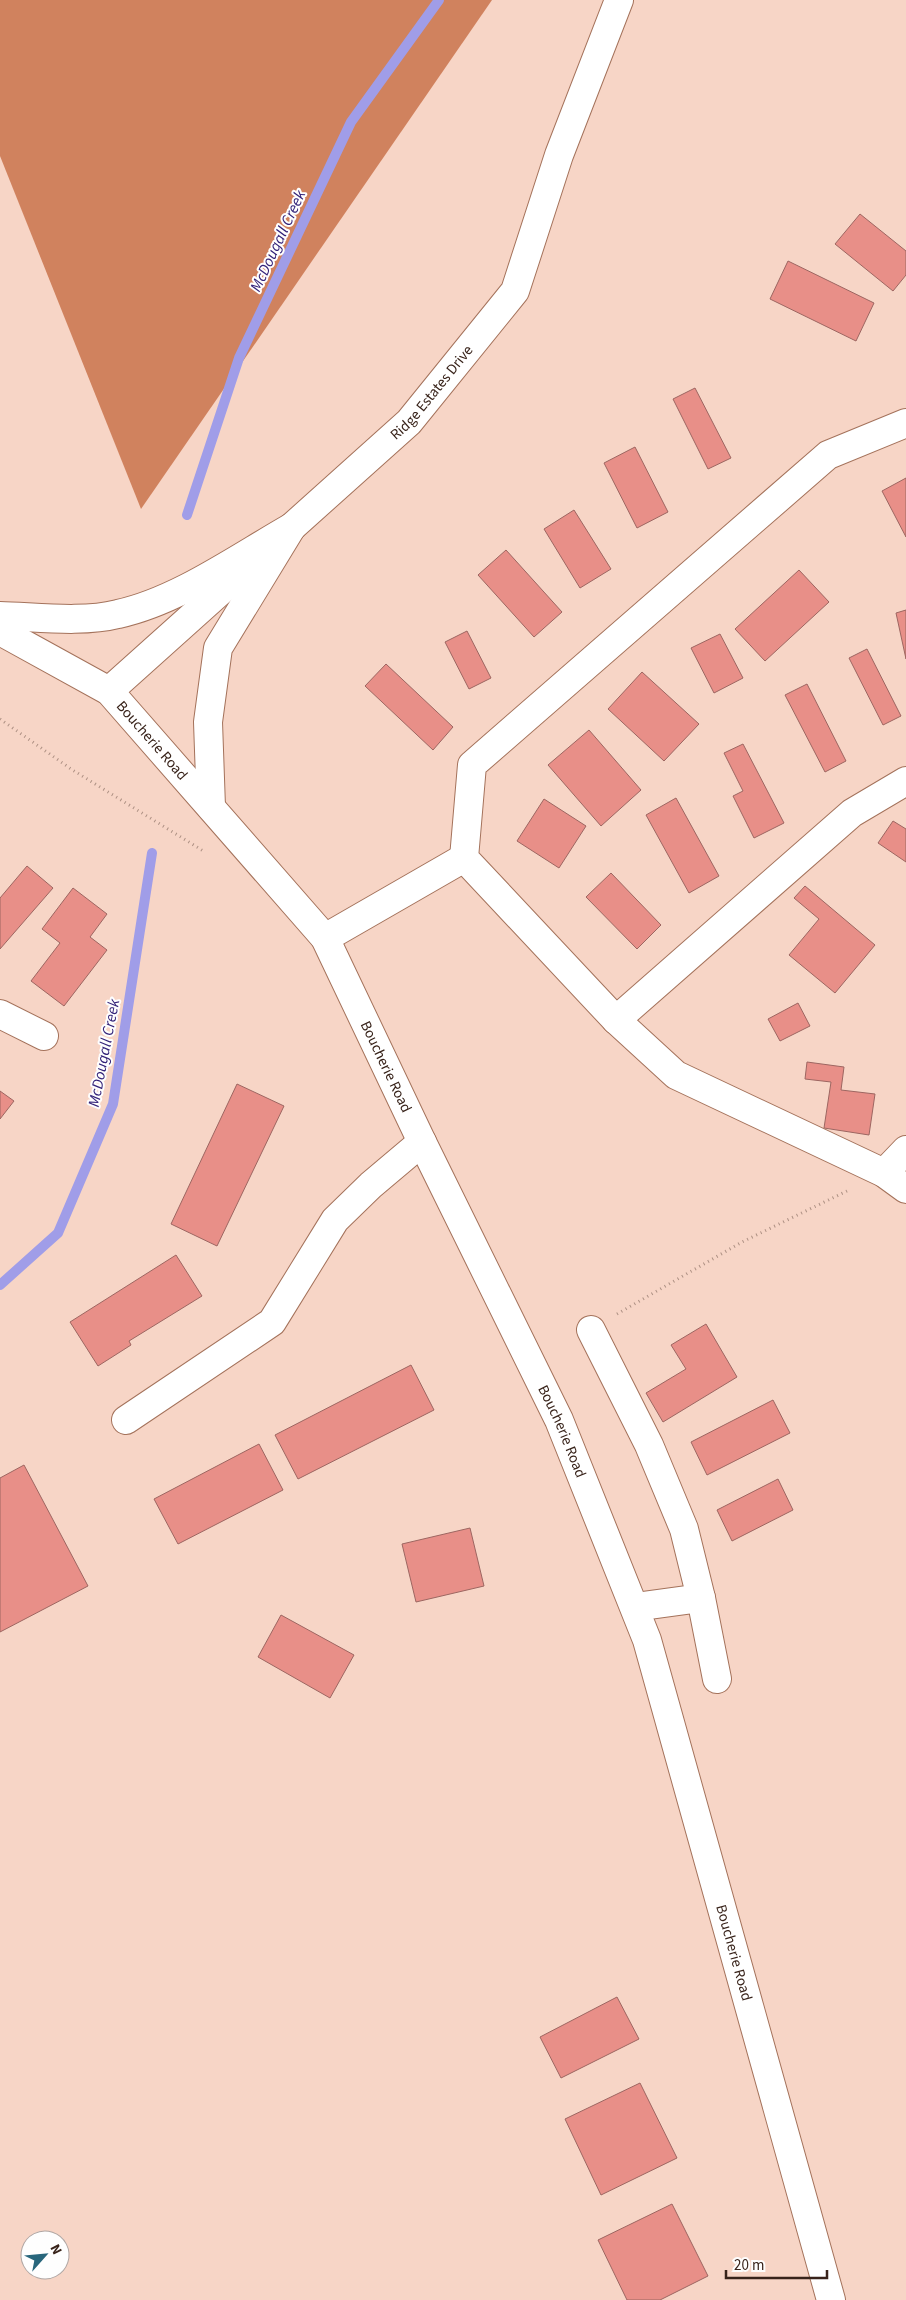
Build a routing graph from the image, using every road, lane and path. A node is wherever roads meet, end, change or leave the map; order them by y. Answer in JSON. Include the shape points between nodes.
{"nodes":[{"id":1,"x":619,"y":0,"type":"edge"},
{"id":2,"x":906,"y":423,"type":"edge"},
{"id":3,"x":292,"y":527,"type":"junction"},
{"id":4,"x":0,"y":616,"type":"edge"},
{"id":5,"x":0,"y":631,"type":"edge"},
{"id":6,"x":109,"y":691,"type":"junction"},
{"id":7,"x":0,"y":719,"type":"edge"},
{"id":8,"x":906,"y":781,"type":"edge"},
{"id":9,"x":211,"y":807,"type":"junction"},
{"id":10,"x":206,"y":852,"type":"dead end"},
{"id":11,"x":464,"y":858,"type":"junction"},
{"id":12,"x":325,"y":938,"type":"junction"},
{"id":13,"x":0,"y":1014,"type":"edge"},
{"id":14,"x":616,"y":1020,"type":"junction"},
{"id":15,"x":44,"y":1036,"type":"dead end"},
{"id":16,"x":422,"y":1142,"type":"junction"},
{"id":17,"x":906,"y":1150,"type":"edge"},
{"id":18,"x":884,"y":1173,"type":"junction"},
{"id":19,"x":906,"y":1189,"type":"edge"},
{"id":20,"x":591,"y":1330,"type":"joint"},
{"id":21,"x":126,"y":1420,"type":"dead end"},
{"id":22,"x":701,"y":1598,"type":"junction"},
{"id":23,"x":635,"y":1607,"type":"junction"},
{"id":24,"x":717,"y":1679,"type":"dead end"},
{"id":25,"x":831,"y":2300,"type":"edge"}],
"edges":[{"from":1,"to":3,"type":"street","name":"Ridge Estates Drive","via":[[559,155],[515,292],[409,422]]},
{"from":2,"to":11,"type":"street","via":[[828,455],[472,765]]},
{"from":3,"to":4,"type":"street","via":[[167,598],[118,615],[77,618]]},
{"from":3,"to":6,"type":"street","name":"Ridge Estates Drive"},
{"from":3,"to":9,"type":"street","via":[[218,648],[208,722]]},
{"from":5,"to":6,"type":"street","name":"Boucherie Road"},
{"from":6,"to":9,"type":"street","name":"Boucherie Road"},
{"from":7,"to":10,"type":"path","via":[[71,769]]},
{"from":8,"to":14,"type":"street","via":[[852,812]]},
{"from":9,"to":12,"type":"street","name":"Boucherie Road"},
{"from":11,"to":12,"type":"street"},
{"from":11,"to":14,"type":"street"},
{"from":12,"to":16,"type":"street","name":"Boucherie Road"},
{"from":13,"to":15,"type":"street"},
{"from":14,"to":18,"type":"street","via":[[676,1075]]},
{"from":16,"to":21,"type":"street","via":[[370,1185],[335,1220],[272,1322]]},
{"from":16,"to":23,"type":"street","name":"Boucherie Road","via":[[559,1420]]},
{"from":17,"to":18,"type":"street"},
{"from":18,"to":19,"type":"street"},
{"from":18,"to":20,"type":"path","via":[[742,1242]]},
{"from":20,"to":22,"type":"street","via":[[649,1445],[684,1529]]},
{"from":22,"to":23,"type":"street"},
{"from":22,"to":24,"type":"street"},
{"from":23,"to":25,"type":"street","name":"Boucherie Road","via":[[650,1649]]}]}
